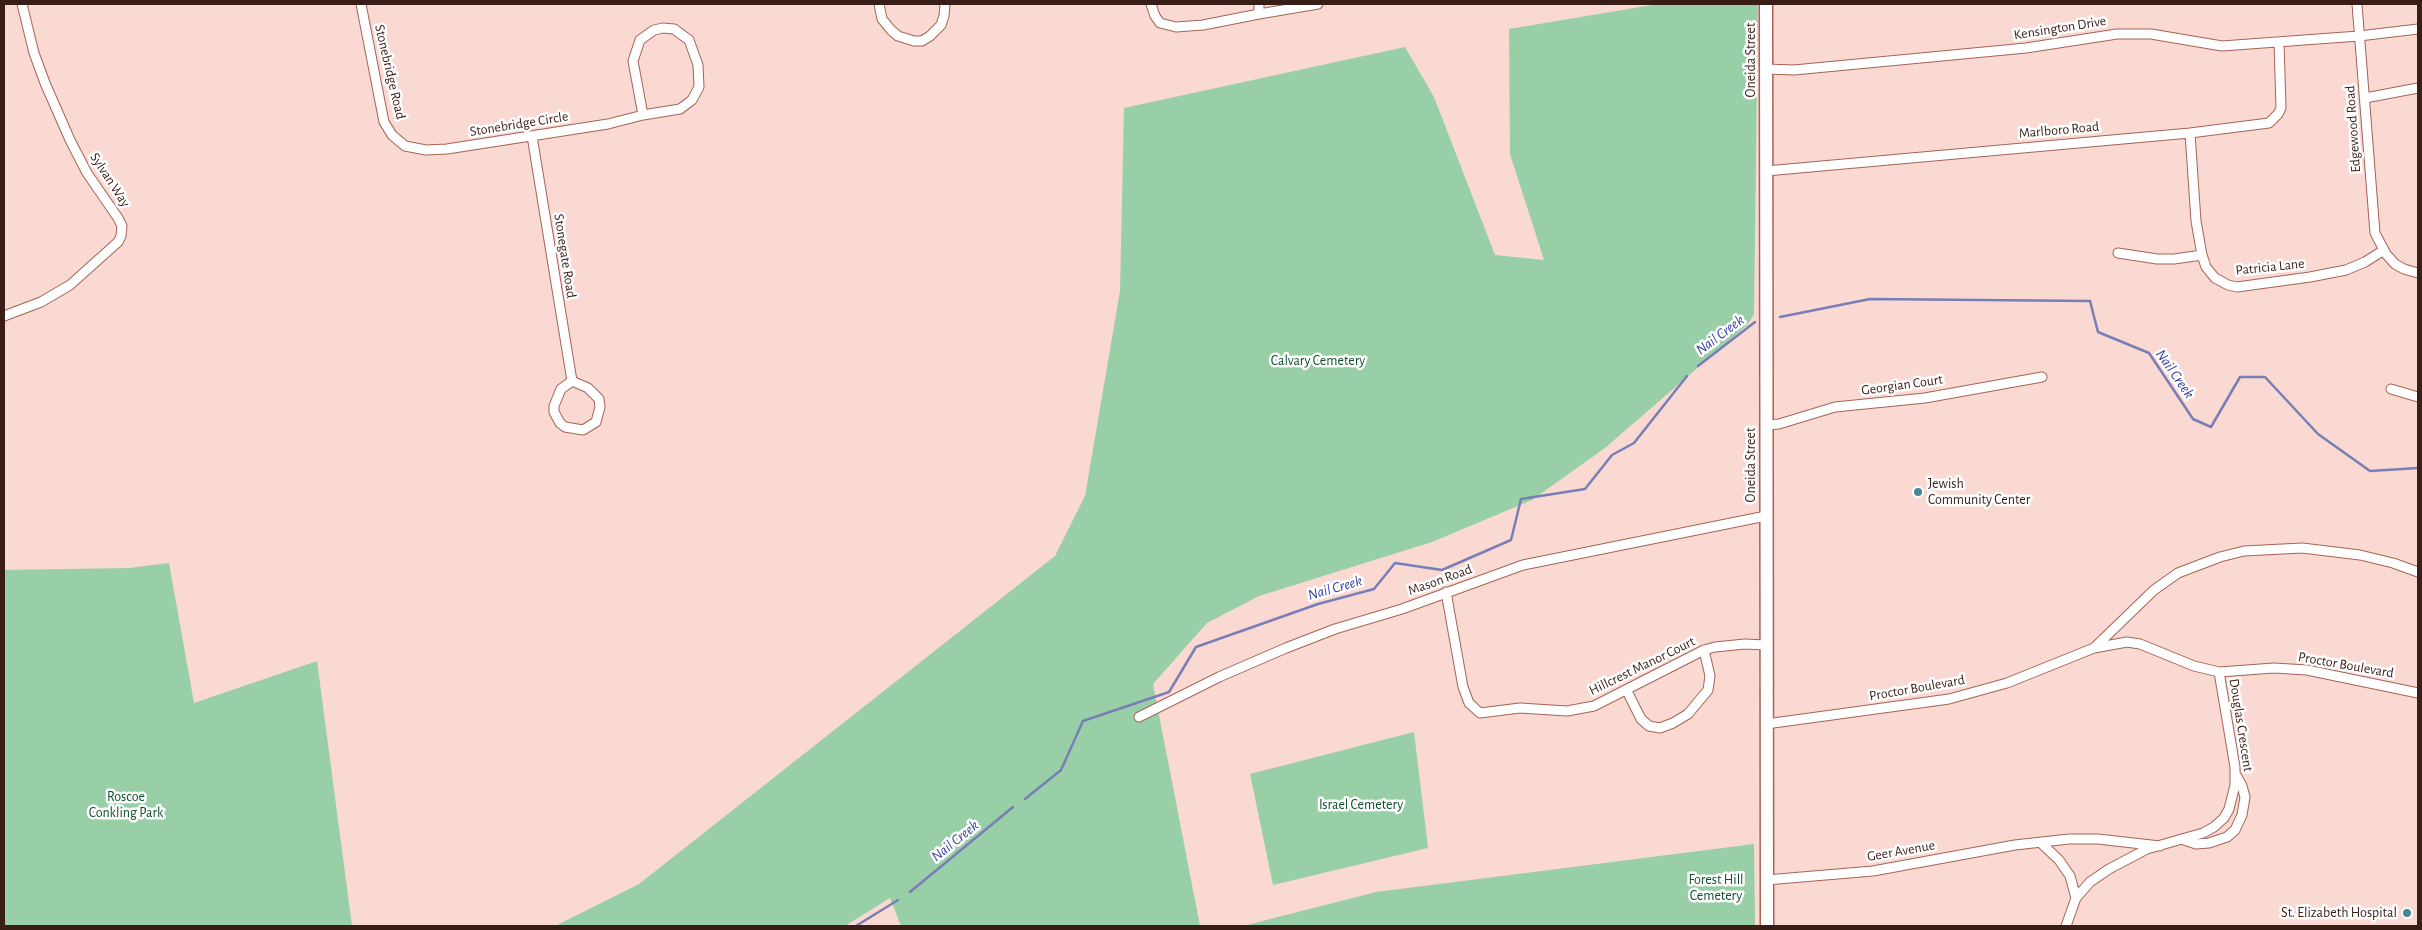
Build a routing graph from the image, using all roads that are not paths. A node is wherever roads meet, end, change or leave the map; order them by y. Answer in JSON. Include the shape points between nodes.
{"nodes":[{"id":1,"x":22,"y":4,"type":"edge"},
{"id":2,"x":361,"y":4,"type":"edge"},
{"id":3,"x":879,"y":4,"type":"edge"},
{"id":4,"x":944,"y":4,"type":"edge"},
{"id":5,"x":1259,"y":4,"type":"edge"},
{"id":6,"x":1318,"y":4,"type":"edge"},
{"id":7,"x":1766,"y":4,"type":"edge"},
{"id":8,"x":2357,"y":4,"type":"edge"},
{"id":9,"x":1152,"y":7,"type":"edge"},
{"id":10,"x":1259,"y":14,"type":"junction"},
{"id":11,"x":2418,"y":28,"type":"edge"},
{"id":12,"x":2359,"y":36,"type":"junction"},
{"id":13,"x":2279,"y":42,"type":"junction"},
{"id":14,"x":1766,"y":69,"type":"junction"},
{"id":15,"x":2418,"y":88,"type":"edge"},
{"id":16,"x":2365,"y":98,"type":"junction"},
{"id":17,"x":643,"y":115,"type":"junction"},
{"id":18,"x":2190,"y":133,"type":"junction"},
{"id":19,"x":532,"y":136,"type":"junction"},
{"id":20,"x":399,"y":142,"type":"joint"},
{"id":21,"x":1766,"y":171,"type":"junction"},
{"id":22,"x":2384,"y":250,"type":"junction"},
{"id":23,"x":2118,"y":252,"type":"dead end"},
{"id":24,"x":2202,"y":255,"type":"junction"},
{"id":25,"x":2418,"y":272,"type":"edge"},
{"id":26,"x":4,"y":316,"type":"edge"},
{"id":27,"x":2042,"y":377,"type":"dead end"},
{"id":28,"x":572,"y":380,"type":"junction"},
{"id":29,"x":2391,"y":389,"type":"dead end"},
{"id":30,"x":2418,"y":398,"type":"edge"},
{"id":31,"x":1766,"y":425,"type":"junction"},
{"id":32,"x":1766,"y":516,"type":"junction"},
{"id":33,"x":2418,"y":572,"type":"edge"},
{"id":34,"x":1446,"y":592,"type":"junction"},
{"id":35,"x":1766,"y":645,"type":"junction"},
{"id":36,"x":2094,"y":648,"type":"junction"},
{"id":37,"x":1704,"y":650,"type":"junction"},
{"id":38,"x":2219,"y":672,"type":"junction"},
{"id":39,"x":1626,"y":691,"type":"junction"},
{"id":40,"x":2418,"y":693,"type":"edge"},
{"id":41,"x":1139,"y":717,"type":"dead end"},
{"id":42,"x":1766,"y":724,"type":"junction"},
{"id":43,"x":2235,"y":775,"type":"junction"},
{"id":44,"x":2181,"y":839,"type":"junction"},
{"id":45,"x":2040,"y":842,"type":"junction"},
{"id":46,"x":2160,"y":846,"type":"junction"},
{"id":47,"x":1766,"y":880,"type":"junction"},
{"id":48,"x":2076,"y":898,"type":"junction"},
{"id":49,"x":1766,"y":926,"type":"edge"},
{"id":50,"x":2066,"y":926,"type":"edge"}],
"edges":[{"from":1,"to":26,"type":"street","name":"Sylvan Way","via":[[34,53],[70,140],[87,174],[122,226],[118,242],[70,285],[41,302]]},
{"from":2,"to":20,"type":"street","name":"Stonebridge Road","via":[[384,122]]},
{"from":3,"to":4,"type":"street","via":[[882,19],[890,30],[898,36],[922,41],[941,25]]},
{"from":5,"to":10,"type":"street"},
{"from":6,"to":10,"type":"street"},
{"from":7,"to":14,"type":"street","name":"Oneida Street"},
{"from":8,"to":12,"type":"street","name":"Edgewood Road"},
{"from":9,"to":10,"type":"street","via":[[1160,23],[1176,27]]},
{"from":11,"to":12,"type":"street","name":"Kensington Drive"},
{"from":12,"to":13,"type":"street","name":"Kensington Drive"},
{"from":12,"to":16,"type":"street","name":"Edgewood Road"},
{"from":13,"to":14,"type":"street","name":"Kensington Drive","via":[[2222,46],[2151,34],[2117,34],[2026,48],[1804,69]]},
{"from":13,"to":18,"type":"street","name":"Marlboro Road","via":[[2281,96],[2278,114],[2269,123]]},
{"from":14,"to":21,"type":"street","name":"Oneida Street"},
{"from":15,"to":16,"type":"street"},
{"from":16,"to":22,"type":"street","name":"Edgewood Road","via":[[2373,218],[2375,233]]},
{"from":17,"to":17,"type":"street","name":"Stonebridge Circle","via":[[680,109],[692,100],[699,87],[698,65],[692,46],[684,35],[674,29],[654,30],[636,47],[632,61]]},
{"from":17,"to":19,"type":"street","name":"Stonebridge Circle"},
{"from":18,"to":21,"type":"street","name":"Marlboro Road"},
{"from":18,"to":24,"type":"street","name":"Patricia Lane","via":[[2196,220]]},
{"from":19,"to":20,"type":"street","name":"Stonebridge Circle","via":[[426,150]]},
{"from":19,"to":28,"type":"street","name":"Stonegate Road"},
{"from":21,"to":31,"type":"street","name":"Oneida Street"},
{"from":22,"to":24,"type":"street","name":"Patricia Lane","via":[[2346,270],[2237,287],[2210,274]]},
{"from":22,"to":25,"type":"street","via":[[2395,264]]},
{"from":23,"to":24,"type":"street","via":[[2157,259]]},
{"from":27,"to":31,"type":"street","name":"Georgian Court","via":[[1925,398],[1835,407]]},
{"from":28,"to":28,"type":"street","via":[[588,388],[599,399],[596,422],[583,430],[565,427],[554,412],[561,389]]},
{"from":29,"to":30,"type":"street"},
{"from":31,"to":32,"type":"street","name":"Oneida Street"},
{"from":32,"to":34,"type":"street","name":"Mason Road","via":[[1548,559]]},
{"from":32,"to":35,"type":"street","name":"Oneida Street"},
{"from":33,"to":36,"type":"street","name":"Proctor Boulevard","via":[[2360,555],[2302,548],[2244,551],[2178,573],[2154,590]]},
{"from":34,"to":39,"type":"street","name":"Hillcrest Manor Court","via":[[1463,687],[1469,703],[1480,713],[1520,708],[1578,710]]},
{"from":34,"to":41,"type":"street","name":"Mason Road","via":[[1402,609],[1335,628],[1218,677]]},
{"from":35,"to":37,"type":"street","name":"Hillcrest Manor Court"},
{"from":35,"to":42,"type":"street","name":"Oneida Street"},
{"from":36,"to":38,"type":"street","name":"Proctor Boulevard","via":[[2111,643],[2140,644],[2194,666]]},
{"from":36,"to":42,"type":"street","name":"Proctor Boulevard","via":[[2007,683],[1949,700]]},
{"from":37,"to":39,"type":"street","name":"Hillcrest Manor Court"},
{"from":37,"to":39,"type":"street","via":[[1710,676],[1708,690],[1688,714],[1673,723],[1660,728],[1648,726]]},
{"from":38,"to":40,"type":"street","name":"Proctor Boulevard","via":[[2274,668],[2306,670]]},
{"from":38,"to":43,"type":"street","name":"Douglas Crescent"},
{"from":42,"to":47,"type":"street","name":"Oneida Street"},
{"from":43,"to":44,"type":"street","name":"Douglas Crescent","via":[[2229,809],[2224,818],[2203,833]]},
{"from":43,"to":44,"type":"street","via":[[2245,797],[2242,816],[2235,830],[2227,837],[2209,843],[2196,844]]},
{"from":44,"to":46,"type":"street","name":"Douglas Crescent"},
{"from":45,"to":46,"type":"street","name":"Geer Avenue","via":[[2098,839]]},
{"from":45,"to":47,"type":"street","name":"Geer Avenue","via":[[1873,871]]},
{"from":45,"to":48,"type":"street","via":[[2070,876]]},
{"from":46,"to":48,"type":"street","name":"Douglas Crescent","via":[[2147,849],[2109,869],[2090,882]]},
{"from":47,"to":49,"type":"street","name":"Oneida Street"},
{"from":48,"to":50,"type":"street","name":"Douglas Crescent"}]}
